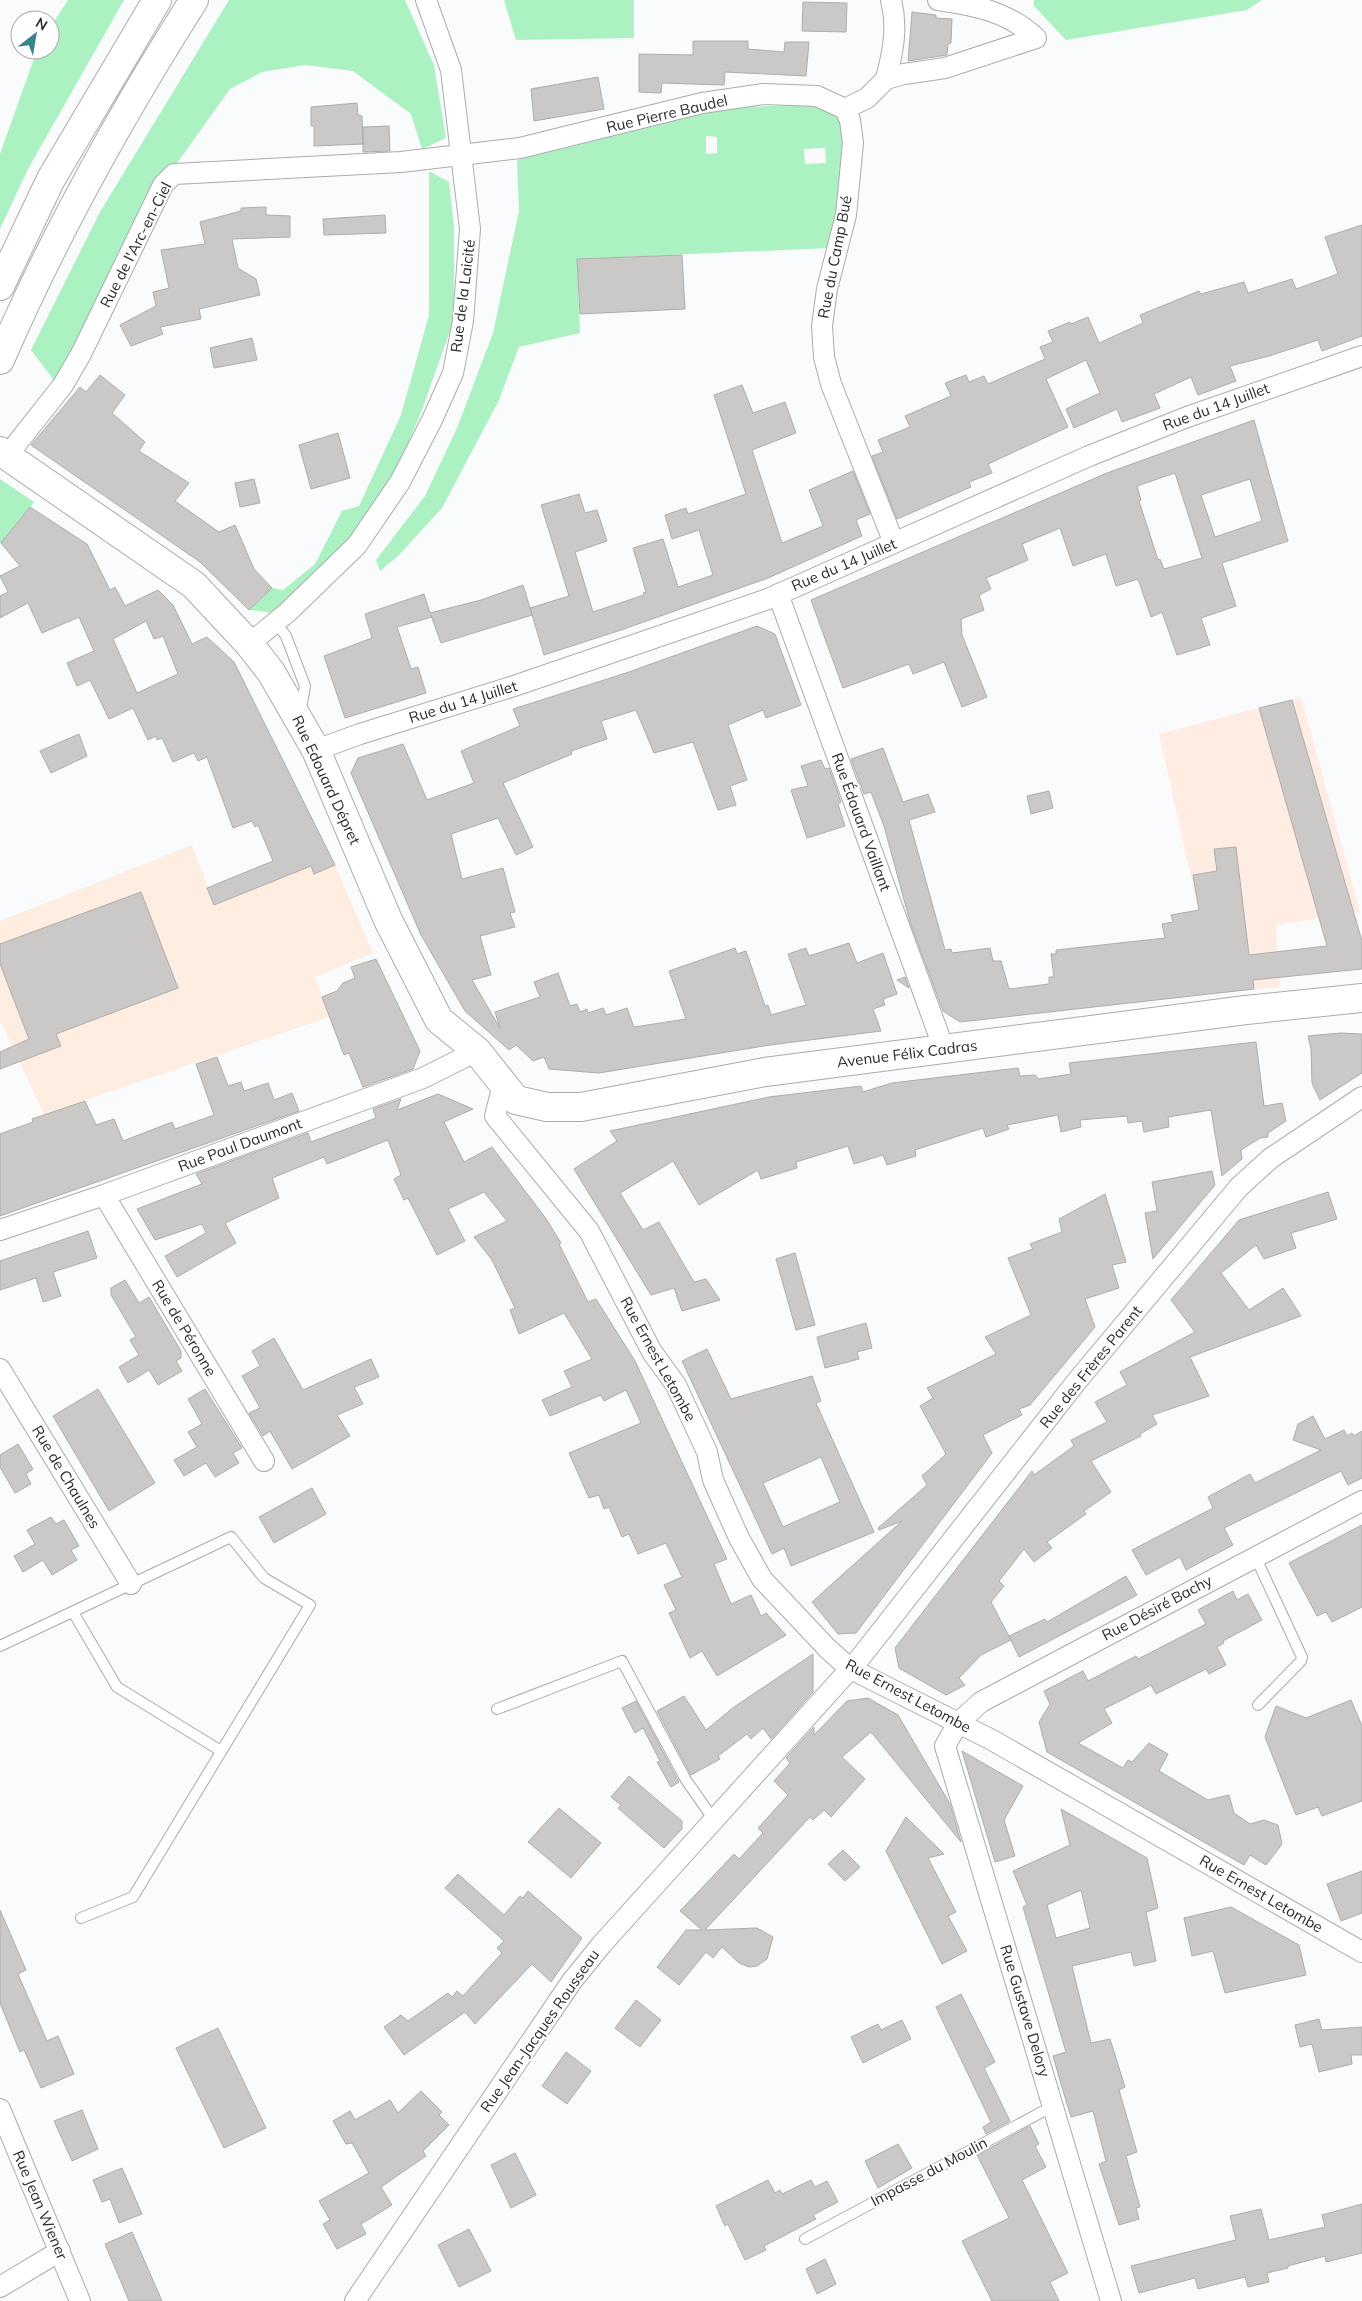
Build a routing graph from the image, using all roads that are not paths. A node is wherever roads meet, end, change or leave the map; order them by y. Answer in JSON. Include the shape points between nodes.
{"nodes":[{"id":1,"x":157,"y":0,"type":"edge"},
{"id":2,"x":194,"y":0,"type":"edge"},
{"id":3,"x":426,"y":0,"type":"edge"},
{"id":4,"x":891,"y":0,"type":"edge"},
{"id":5,"x":938,"y":0,"type":"edge"},
{"id":6,"x":886,"y":79,"type":"junction"},
{"id":7,"x":845,"y":109,"type":"junction"},
{"id":8,"x":462,"y":154,"type":"junction"},
{"id":9,"x":0,"y":286,"type":"edge"},
{"id":10,"x":1362,"y":356,"type":"edge"},
{"id":11,"x":0,"y":360,"type":"edge"},
{"id":12,"x":3,"y":453,"type":"edge"},
{"id":13,"x":894,"y":543,"type":"junction"},
{"id":14,"x":778,"y":594,"type":"junction"},
{"id":15,"x":276,"y":622,"type":"junction"},
{"id":16,"x":249,"y":644,"type":"junction"},
{"id":17,"x":299,"y":718,"type":"junction"},
{"id":18,"x":316,"y":750,"type":"junction"},
{"id":19,"x":1362,"y":998,"type":"edge"},
{"id":20,"x":944,"y":1049,"type":"junction"},
{"id":21,"x":477,"y":1051,"type":"junction"},
{"id":22,"x":503,"y":1085,"type":"junction"},
{"id":23,"x":1362,"y":1097,"type":"edge"},
{"id":24,"x":104,"y":1195,"type":"junction"},
{"id":25,"x":0,"y":1230,"type":"edge"},
{"id":26,"x":0,"y":1369,"type":"edge"},
{"id":27,"x":264,"y":1462,"type":"dead end"},
{"id":28,"x":1362,"y":1501,"type":"edge"},
{"id":29,"x":1255,"y":1556,"type":"junction"},
{"id":30,"x":131,"y":1584,"type":"junction"},
{"id":31,"x":72,"y":1612,"type":"junction"},
{"id":32,"x":0,"y":1646,"type":"edge"},
{"id":33,"x":850,"y":1668,"type":"junction"},
{"id":34,"x":1258,"y":1705,"type":"dead end"},
{"id":35,"x":497,"y":1709,"type":"dead end"},
{"id":36,"x":958,"y":1723,"type":"junction"},
{"id":37,"x":221,"y":1751,"type":"junction"},
{"id":38,"x":714,"y":1820,"type":"junction"},
{"id":39,"x":81,"y":1918,"type":"dead end"},
{"id":40,"x":1362,"y":1952,"type":"edge"},
{"id":41,"x":1053,"y":2106,"type":"junction"},
{"id":42,"x":0,"y":2109,"type":"edge"},
{"id":43,"x":805,"y":2238,"type":"dead end"},
{"id":44,"x":60,"y":2251,"type":"junction"},
{"id":45,"x":0,"y":2287,"type":"edge"},
{"id":46,"x":80,"y":2301,"type":"edge"},
{"id":47,"x":355,"y":2301,"type":"edge"},
{"id":48,"x":1111,"y":2301,"type":"edge"}],
"edges":[{"from":1,"to":9,"type":"main road","via":[[51,179]]},
{"from":2,"to":11,"type":"main road","via":[[81,192]]},
{"from":3,"to":8,"type":"street","name":"Rue de la Laicité","via":[[451,70]]},
{"from":4,"to":6,"type":"street","via":[[895,19],[893,51]]},
{"from":5,"to":6,"type":"street","via":[[1006,16],[1036,38],[945,68]]},
{"from":6,"to":7,"type":"street","via":[[867,98]]},
{"from":7,"to":8,"type":"street","name":"Rue Pierre Baudel","via":[[817,96],[764,94],[702,102],[520,148]]},
{"from":7,"to":13,"type":"street","name":"Rue du Camp Bué","via":[[853,143],[846,215],[826,289],[822,326],[824,357],[831,384]]},
{"from":8,"to":12,"type":"street","name":"Rue de l'Arc-en-Ciel","via":[[401,162],[174,174],[163,185],[82,354],[63,385]]},
{"from":8,"to":15,"type":"street","name":"Rue de la Laicité","via":[[470,229],[469,266],[463,321],[452,373],[400,482],[357,545]]},
{"from":10,"to":13,"type":"street","name":"Rue du 14 Juillet","via":[[1187,417],[1089,456]]},
{"from":12,"to":16,"type":"main road","name":"Rue Edouard Dépret","via":[[194,585]]},
{"from":13,"to":14,"type":"street","name":"Rue du 14 Juillet"},
{"from":14,"to":18,"type":"street","name":"Rue du 14 Juillet","via":[[514,686]]},
{"from":14,"to":20,"type":"street","name":"Rue Édouard Vaillant"},
{"from":15,"to":16,"type":"street","name":"Rue de la Laicité"},
{"from":15,"to":17,"type":"lane","via":[[286,636],[305,686]]},
{"from":16,"to":17,"type":"main road","name":"Rue Edouard Dépret","via":[[271,672]]},
{"from":17,"to":18,"type":"main road","name":"Rue Edouard Dépret"},
{"from":18,"to":21,"type":"main road","name":"Rue Edouard Dépret","via":[[388,920],[438,1020]]},
{"from":19,"to":20,"type":"main road","name":"Avenue Félix Cadras"},
{"from":20,"to":22,"type":"main road","name":"Avenue Félix Cadras","via":[[765,1072],[581,1107],[547,1107],[516,1100]]},
{"from":21,"to":22,"type":"main road","name":"Avenue Félix Cadras"},
{"from":21,"to":24,"type":"street","name":"Rue Paul Daumont","via":[[422,1078]]},
{"from":22,"to":33,"type":"street","name":"Rue Ernest Letombe","via":[[495,1116],[590,1231],[652,1352],[676,1385],[707,1452],[713,1480],[762,1579]]},
{"from":23,"to":33,"type":"street","name":"Rue des Frères Parent","via":[[1271,1158],[1239,1187],[1078,1381]]},
{"from":24,"to":25,"type":"street","name":"Rue Paul Daumont"},
{"from":24,"to":27,"type":"street","name":"Rue de Péronne"},
{"from":26,"to":30,"type":"street","name":"Rue de Chaulnes"},
{"from":28,"to":29,"type":"street","name":"Rue Désiré Bachy"},
{"from":29,"to":34,"type":"lane","via":[[1302,1656],[1301,1661]]},
{"from":29,"to":36,"type":"street","name":"Rue Désiré Bachy","via":[[981,1702]]},
{"from":30,"to":31,"type":"lane"},
{"from":30,"to":37,"type":"lane","via":[[231,1537],[264,1578],[310,1605]]},
{"from":31,"to":32,"type":"lane"},
{"from":31,"to":37,"type":"lane","via":[[117,1687]]},
{"from":33,"to":36,"type":"street","name":"Rue Ernest Letombe"},
{"from":33,"to":38,"type":"street","name":"Rue Jean-Jacques Rousseau"},
{"from":35,"to":38,"type":"lane","via":[[622,1661],[686,1780]]},
{"from":36,"to":40,"type":"street","name":"Rue Ernest Letombe"},
{"from":36,"to":41,"type":"street","name":"Rue Gustave Delory","via":[[945,1746]]},
{"from":37,"to":39,"type":"lane","via":[[133,1896]]},
{"from":38,"to":47,"type":"street","name":"Rue Jean-Jacques Rousseau","via":[[615,1928],[572,1981]]},
{"from":41,"to":43,"type":"lane","name":"Impasse du Moulin"},
{"from":41,"to":48,"type":"street","name":"Rue Gustave Delory"},
{"from":42,"to":44,"type":"street","name":"Rue Jean Wiener"},
{"from":44,"to":45,"type":"street"},
{"from":44,"to":46,"type":"street","name":"Rue Jean Wiener"}]}
